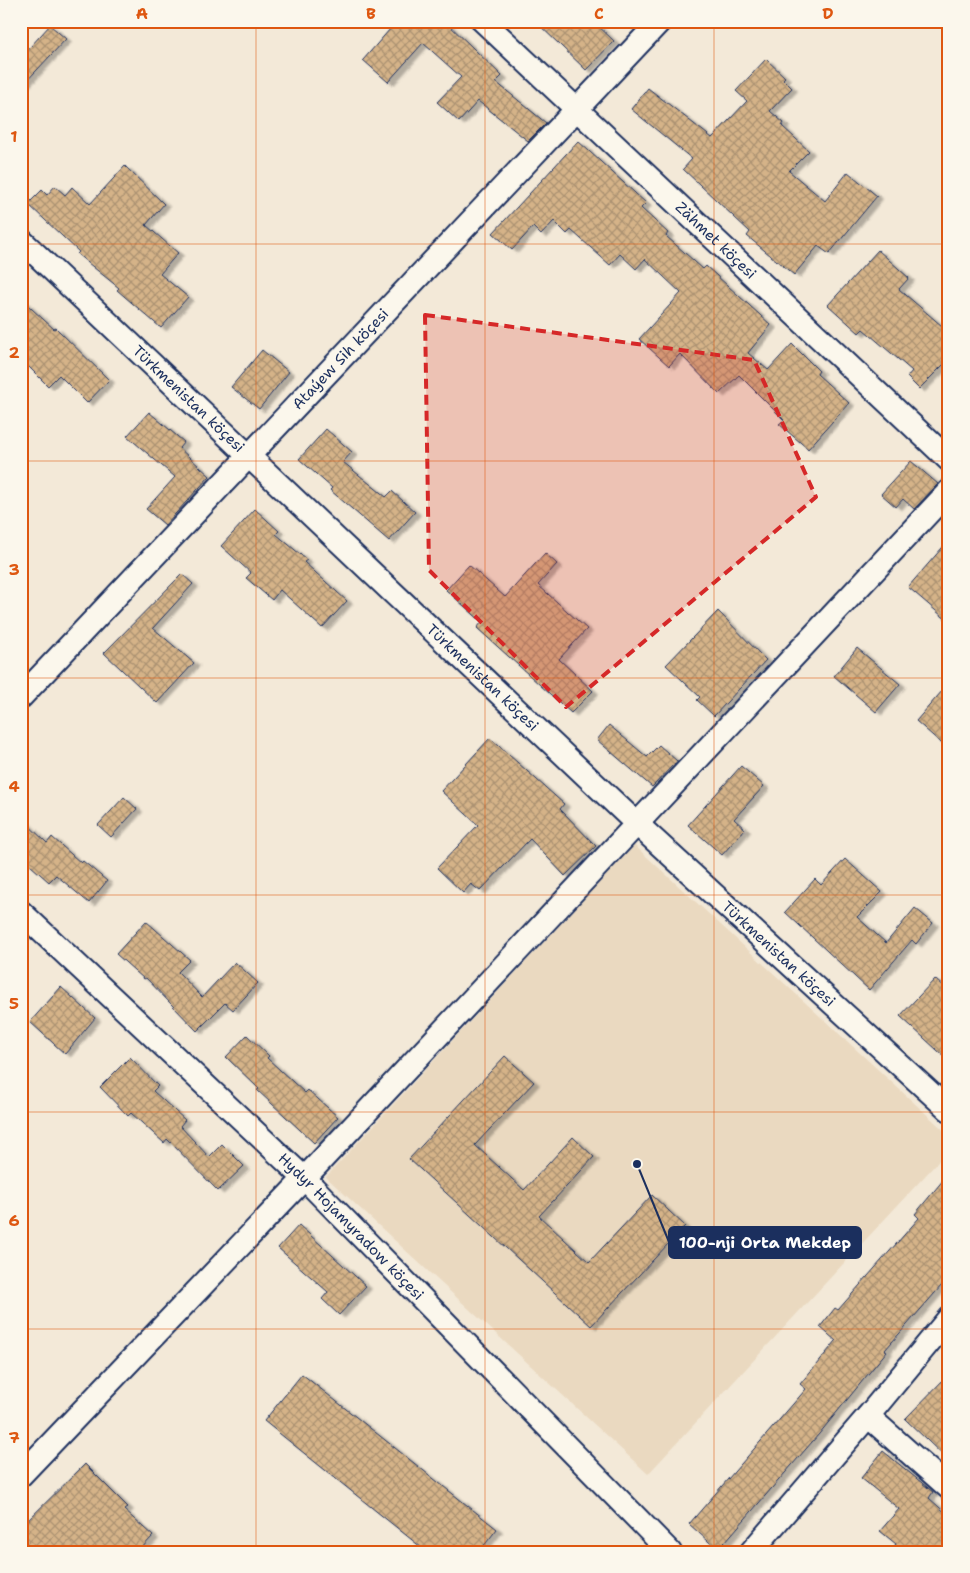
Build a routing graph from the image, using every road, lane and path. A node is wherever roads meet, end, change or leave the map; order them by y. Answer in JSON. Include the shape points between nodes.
{"nodes":[{"id":1,"x":483,"y":21,"type":"edge"},
{"id":2,"x":660,"y":21,"type":"edge"},
{"id":3,"x":578,"y":110,"type":"junction"},
{"id":4,"x":21,"y":240,"type":"edge"},
{"id":5,"x":250,"y":455,"type":"junction"},
{"id":6,"x":949,"y":460,"type":"edge"},
{"id":7,"x":949,"y":492,"type":"edge"},
{"id":8,"x":21,"y":697,"type":"edge"},
{"id":9,"x":638,"y":824,"type":"junction"},
{"id":10,"x":21,"y":912,"type":"edge"},
{"id":11,"x":949,"y":1110,"type":"edge"},
{"id":12,"x":304,"y":1178,"type":"junction"},
{"id":13,"x":949,"y":1318,"type":"edge"},
{"id":14,"x":868,"y":1416,"type":"junction"},
{"id":15,"x":21,"y":1475,"type":"edge"},
{"id":16,"x":949,"y":1488,"type":"edge"},
{"id":17,"x":670,"y":1552,"type":"edge"},
{"id":18,"x":751,"y":1552,"type":"edge"}],
"edges":[{"from":1,"to":3,"type":"street","name":"Zähmet köçesi"},
{"from":2,"to":3,"type":"street","name":"Ataýew Sih köçesi"},
{"from":3,"to":5,"type":"street","name":"Ataýew Sih köçesi"},
{"from":3,"to":6,"type":"street","name":"Zähmet köçesi"},
{"from":4,"to":5,"type":"street","name":"Türkmenistan köçesi"},
{"from":5,"to":8,"type":"street","name":"Ataýew Sih köçesi"},
{"from":5,"to":9,"type":"street","name":"Türkmenistan köçesi"},
{"from":7,"to":9,"type":"street"},
{"from":9,"to":11,"type":"street","name":"Türkmenistan köçesi"},
{"from":9,"to":12,"type":"street"},
{"from":10,"to":12,"type":"street","name":"Hydyr Hojamyradow köçesi"},
{"from":12,"to":15,"type":"street"},
{"from":12,"to":17,"type":"street","name":"Hydyr Hojamyradow köçesi"},
{"from":13,"to":14,"type":"street"},
{"from":14,"to":16,"type":"street"},
{"from":14,"to":18,"type":"street"}]}
